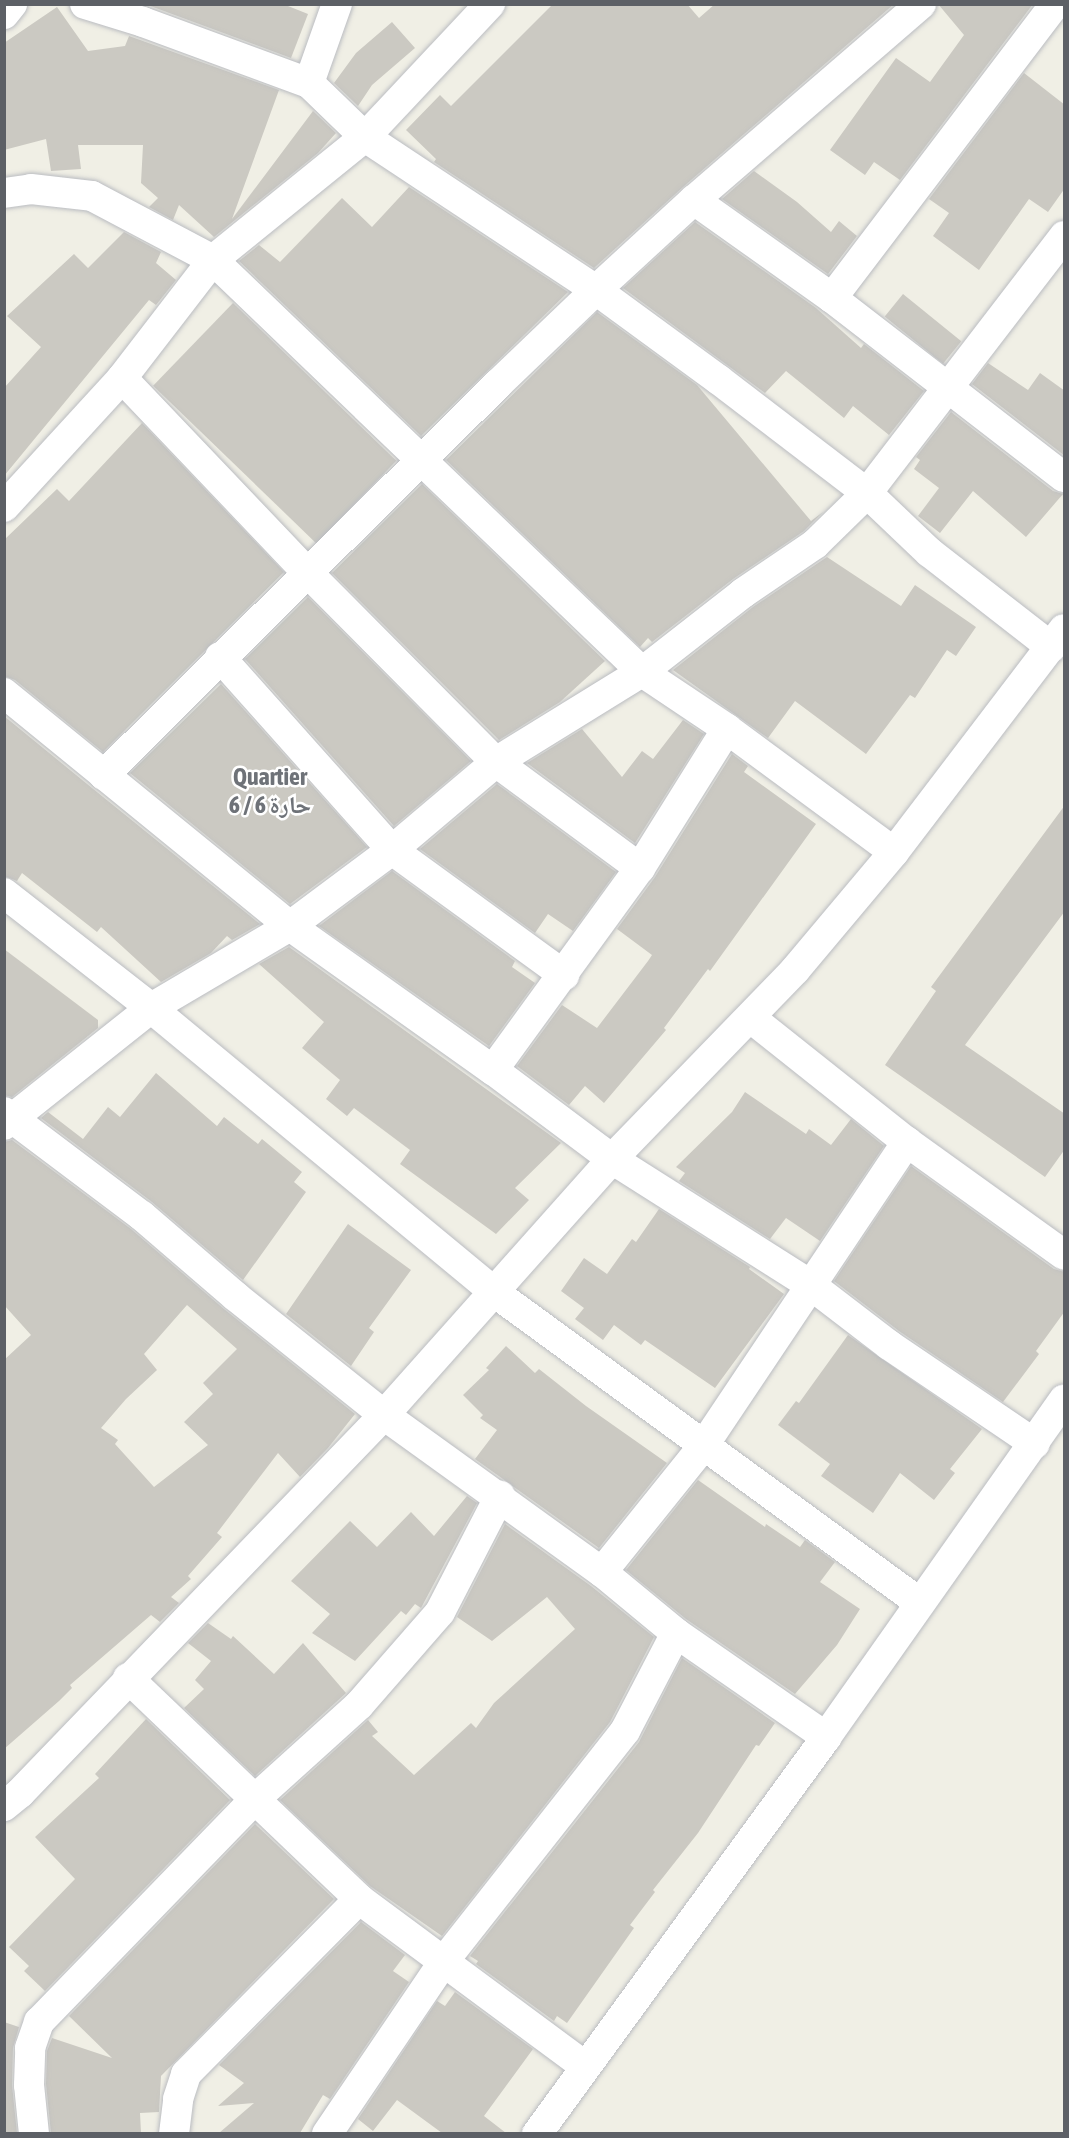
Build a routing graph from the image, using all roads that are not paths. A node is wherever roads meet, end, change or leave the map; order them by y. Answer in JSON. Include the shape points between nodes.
{"nodes":[{"id":1,"x":12,"y":4,"type":"edge"},
{"id":2,"x":85,"y":4,"type":"edge"},
{"id":3,"x":337,"y":4,"type":"edge"},
{"id":4,"x":490,"y":4,"type":"edge"},
{"id":5,"x":921,"y":4,"type":"edge"},
{"id":6,"x":1055,"y":4,"type":"edge"},
{"id":7,"x":4,"y":14,"type":"edge"},
{"id":8,"x":309,"y":83,"type":"junction"},
{"id":9,"x":365,"y":137,"type":"junction"},
{"id":10,"x":4,"y":193,"type":"edge"},
{"id":11,"x":694,"y":200,"type":"junction"},
{"id":12,"x":1065,"y":236,"type":"edge"},
{"id":13,"x":213,"y":260,"type":"junction"},
{"id":14,"x":596,"y":290,"type":"junction"},
{"id":15,"x":832,"y":298,"type":"junction"},
{"id":16,"x":122,"y":378,"type":"junction"},
{"id":17,"x":948,"y":388,"type":"junction"},
{"id":18,"x":421,"y":461,"type":"junction"},
{"id":19,"x":1065,"y":477,"type":"edge"},
{"id":20,"x":867,"y":493,"type":"junction"},
{"id":21,"x":4,"y":507,"type":"edge"},
{"id":22,"x":308,"y":573,"type":"junction"},
{"id":23,"x":1058,"y":638,"type":"edge"},
{"id":24,"x":220,"y":657,"type":"junction"},
{"id":25,"x":642,"y":672,"type":"junction"},
{"id":26,"x":4,"y":693,"type":"edge"},
{"id":27,"x":727,"y":729,"type":"junction"},
{"id":28,"x":496,"y":762,"type":"junction"},
{"id":29,"x":104,"y":775,"type":"junction"},
{"id":30,"x":392,"y":850,"type":"junction"},
{"id":31,"x":894,"y":852,"type":"junction"},
{"id":32,"x":640,"y":868,"type":"junction"},
{"id":33,"x":4,"y":893,"type":"edge"},
{"id":34,"x":290,"y":926,"type":"junction"},
{"id":35,"x":564,"y":975,"type":"junction"},
{"id":36,"x":151,"y":1008,"type":"junction"},
{"id":37,"x":751,"y":1018,"type":"junction"},
{"id":38,"x":493,"y":1070,"type":"junction"},
{"id":39,"x":7,"y":1118,"type":"edge"},
{"id":40,"x":907,"y":1142,"type":"junction"},
{"id":41,"x":612,"y":1159,"type":"junction"},
{"id":42,"x":1065,"y":1255,"type":"edge"},
{"id":43,"x":812,"y":1286,"type":"junction"},
{"id":44,"x":494,"y":1292,"type":"junction"},
{"id":45,"x":1065,"y":1400,"type":"edge"},
{"id":46,"x":384,"y":1415,"type":"junction"},
{"id":47,"x":1035,"y":1444,"type":"junction"},
{"id":48,"x":704,"y":1445,"type":"junction"},
{"id":49,"x":500,"y":1496,"type":"junction"},
{"id":50,"x":602,"y":1572,"type":"junction"},
{"id":51,"x":920,"y":1603,"type":"junction"},
{"id":52,"x":676,"y":1633,"type":"junction"},
{"id":53,"x":128,"y":1678,"type":"junction"},
{"id":54,"x":826,"y":1737,"type":"junction"},
{"id":55,"x":255,"y":1799,"type":"junction"},
{"id":56,"x":4,"y":1806,"type":"edge"},
{"id":57,"x":359,"y":1899,"type":"junction"},
{"id":58,"x":444,"y":1961,"type":"junction"},
{"id":59,"x":585,"y":2066,"type":"junction"},
{"id":60,"x":34,"y":2133,"type":"edge"},
{"id":61,"x":174,"y":2133,"type":"edge"},
{"id":62,"x":327,"y":2133,"type":"edge"},
{"id":63,"x":537,"y":2133,"type":"edge"}],
"edges":[{"from":1,"to":7,"type":"street"},
{"from":2,"to":8,"type":"street"},
{"from":3,"to":8,"type":"street"},
{"from":4,"to":9,"type":"street"},
{"from":5,"to":11,"type":"street"},
{"from":6,"to":15,"type":"street"},
{"from":8,"to":9,"type":"street"},
{"from":9,"to":13,"type":"street"},
{"from":9,"to":14,"type":"street"},
{"from":10,"to":13,"type":"street","via":[[31,189],[92,196]]},
{"from":11,"to":14,"type":"street"},
{"from":11,"to":15,"type":"street"},
{"from":12,"to":17,"type":"street"},
{"from":13,"to":16,"type":"street"},
{"from":13,"to":18,"type":"street"},
{"from":14,"to":18,"type":"street"},
{"from":14,"to":20,"type":"street"},
{"from":15,"to":17,"type":"street"},
{"from":16,"to":21,"type":"street"},
{"from":16,"to":22,"type":"street"},
{"from":17,"to":19,"type":"street"},
{"from":17,"to":20,"type":"street"},
{"from":18,"to":22,"type":"street"},
{"from":18,"to":25,"type":"street"},
{"from":20,"to":23,"type":"street","via":[[929,552]]},
{"from":20,"to":25,"type":"street","via":[[815,544],[743,593]]},
{"from":22,"to":24,"type":"street"},
{"from":22,"to":28,"type":"street"},
{"from":23,"to":31,"type":"street"},
{"from":24,"to":29,"type":"street"},
{"from":24,"to":30,"type":"street"},
{"from":25,"to":27,"type":"street"},
{"from":25,"to":28,"type":"street"},
{"from":26,"to":29,"type":"street"},
{"from":27,"to":31,"type":"street"},
{"from":27,"to":32,"type":"street"},
{"from":28,"to":30,"type":"street"},
{"from":28,"to":32,"type":"street"},
{"from":29,"to":34,"type":"street"},
{"from":30,"to":34,"type":"street"},
{"from":30,"to":35,"type":"street"},
{"from":31,"to":37,"type":"street"},
{"from":32,"to":35,"type":"street"},
{"from":33,"to":36,"type":"street"},
{"from":34,"to":36,"type":"street"},
{"from":34,"to":38,"type":"street"},
{"from":35,"to":38,"type":"street"},
{"from":36,"to":39,"type":"street"},
{"from":36,"to":44,"type":"street"},
{"from":37,"to":40,"type":"street"},
{"from":37,"to":41,"type":"street"},
{"from":38,"to":41,"type":"street"},
{"from":39,"to":46,"type":"street","via":[[142,1216]]},
{"from":40,"to":42,"type":"street"},
{"from":40,"to":43,"type":"street"},
{"from":41,"to":43,"type":"street"},
{"from":41,"to":44,"type":"street"},
{"from":43,"to":47,"type":"street","via":[[889,1345]]},
{"from":43,"to":48,"type":"street"},
{"from":44,"to":46,"type":"street"},
{"from":44,"to":48,"type":"street"},
{"from":45,"to":47,"type":"street"},
{"from":46,"to":49,"type":"street"},
{"from":46,"to":53,"type":"street"},
{"from":47,"to":51,"type":"street"},
{"from":48,"to":50,"type":"street"},
{"from":48,"to":51,"type":"street"},
{"from":49,"to":50,"type":"street"},
{"from":49,"to":55,"type":"street","via":[[440,1612],[359,1705]]},
{"from":50,"to":52,"type":"street"},
{"from":51,"to":54,"type":"street"},
{"from":52,"to":54,"type":"street"},
{"from":52,"to":58,"type":"street","via":[[625,1731]]},
{"from":53,"to":55,"type":"street"},
{"from":53,"to":56,"type":"street"},
{"from":54,"to":59,"type":"street"},
{"from":55,"to":57,"type":"street"},
{"from":55,"to":60,"type":"street","via":[[39,2022],[30,2048]]},
{"from":57,"to":58,"type":"street"},
{"from":57,"to":61,"type":"street","via":[[186,2074]]},
{"from":58,"to":59,"type":"street"},
{"from":58,"to":62,"type":"street"},
{"from":59,"to":63,"type":"street"}]}
